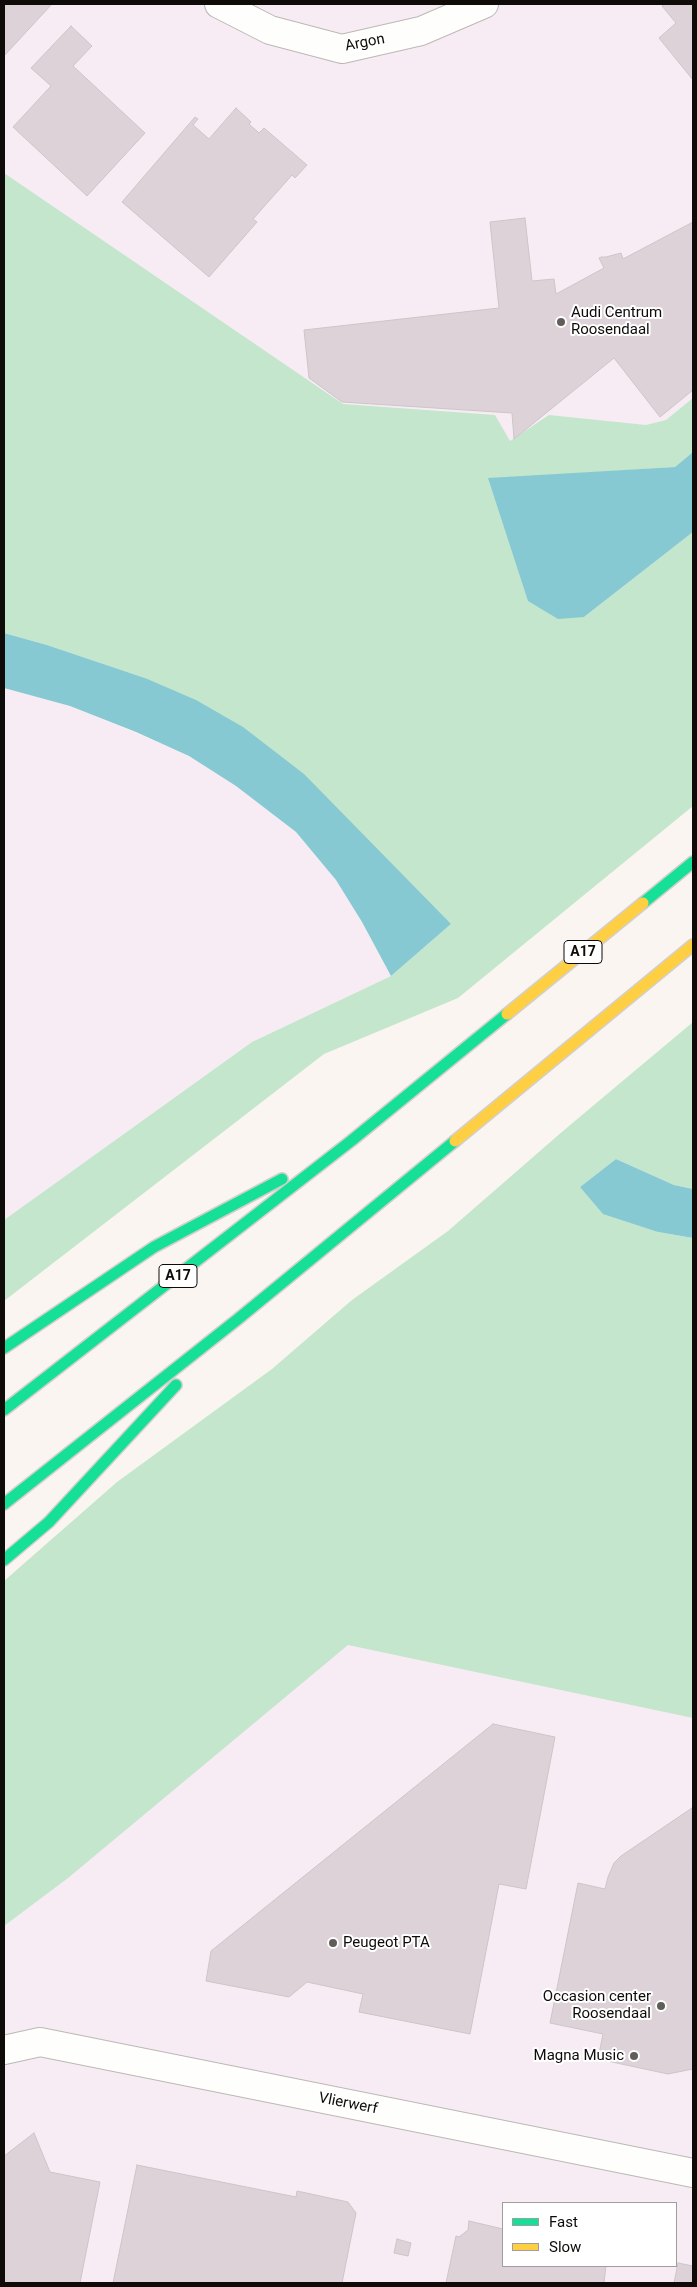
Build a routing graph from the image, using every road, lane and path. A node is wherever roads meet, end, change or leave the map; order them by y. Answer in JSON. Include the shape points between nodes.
{"nodes":[{"id":1,"x":219,"y":4,"type":"edge"},
{"id":2,"x":484,"y":4,"type":"edge"},
{"id":3,"x":693,"y":862,"type":"edge"},
{"id":4,"x":693,"y":945,"type":"edge"},
{"id":5,"x":351,"y":1141,"type":"junction"},
{"id":6,"x":238,"y":1319,"type":"junction"},
{"id":7,"x":4,"y":1348,"type":"edge"},
{"id":8,"x":4,"y":1410,"type":"edge"},
{"id":9,"x":4,"y":1504,"type":"edge"},
{"id":10,"x":4,"y":1560,"type":"edge"},
{"id":11,"x":4,"y":2050,"type":"edge"},
{"id":12,"x":693,"y":2173,"type":"edge"}],
"edges":[{"from":1,"to":2,"type":"street","name":"Argon","via":[[270,30],[342,49],[421,31]]},
{"from":3,"to":5,"type":"highway","number":"A17"},
{"from":4,"to":6,"type":"highway"},
{"from":5,"to":7,"type":"highway","number":"A17","via":[[154,1247]]},
{"from":5,"to":8,"type":"highway","number":"A17"},
{"from":6,"to":9,"type":"highway"},
{"from":6,"to":10,"type":"highway","via":[[49,1522]]},
{"from":11,"to":12,"type":"street","name":"Vlierwerf","via":[[40,2042]]}]}
